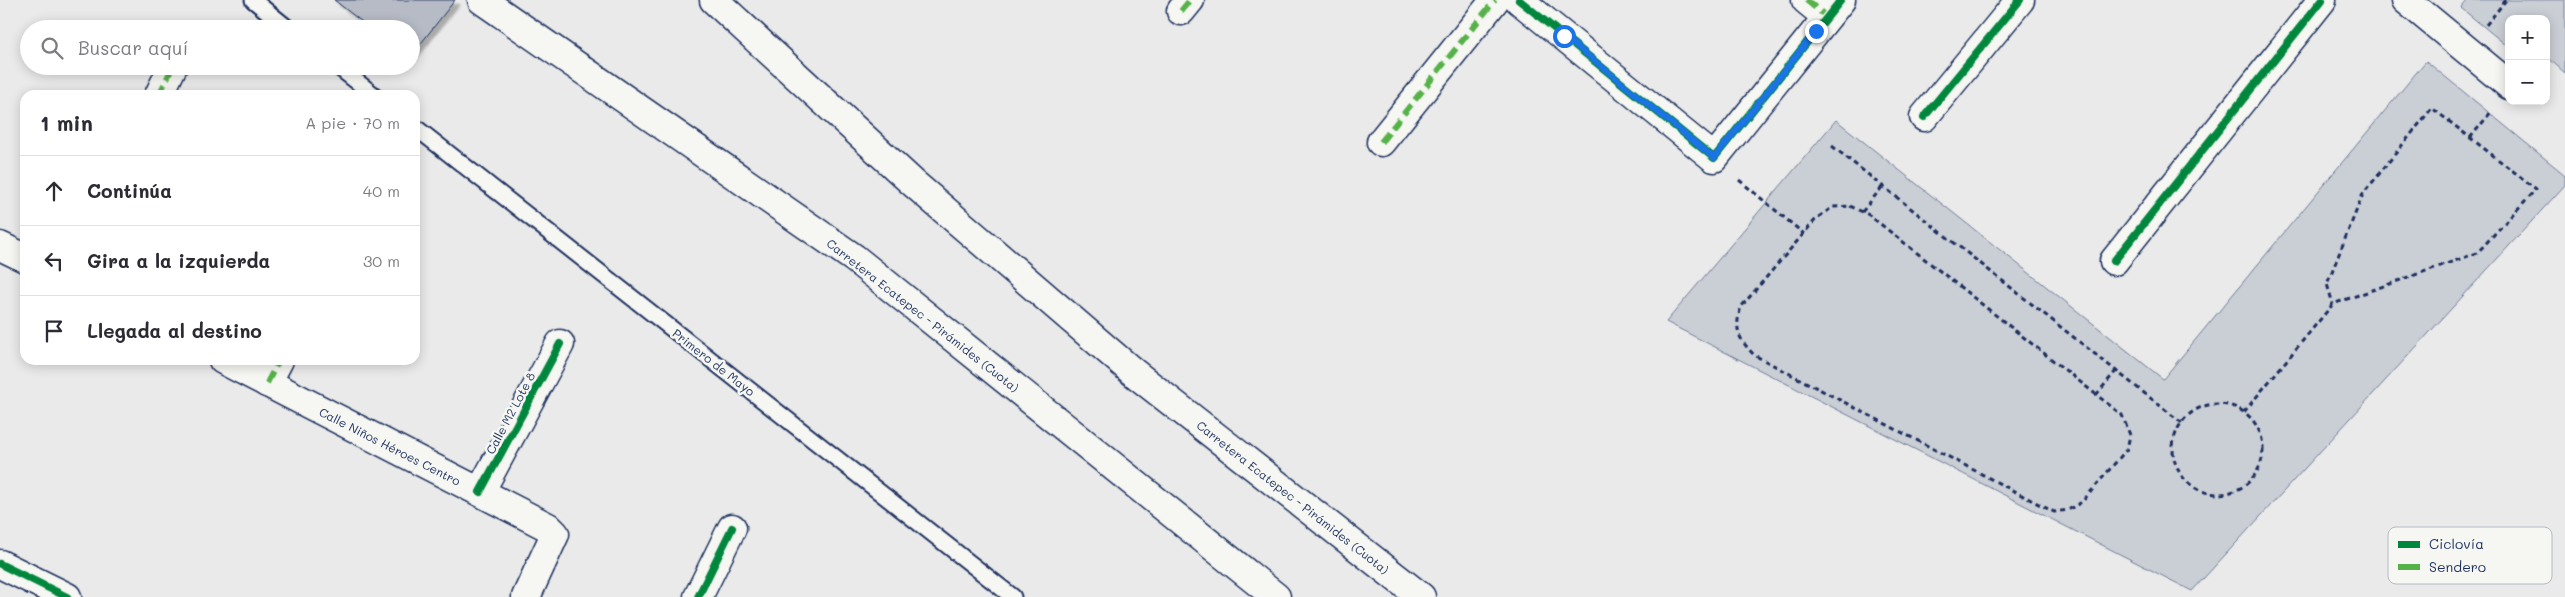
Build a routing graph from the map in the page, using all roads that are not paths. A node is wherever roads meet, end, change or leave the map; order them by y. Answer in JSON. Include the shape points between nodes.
{"nodes":[{"id":1,"x":253,"y":0,"type":"edge"},
{"id":2,"x":482,"y":0,"type":"edge"},
{"id":3,"x":714,"y":0,"type":"edge"},
{"id":4,"x":1495,"y":0,"type":"edge"},
{"id":5,"x":1519,"y":0,"type":"edge"},
{"id":6,"x":1806,"y":0,"type":"edge"},
{"id":7,"x":2020,"y":0,"type":"edge"},
{"id":8,"x":2322,"y":0,"type":"edge"},
{"id":9,"x":2406,"y":0,"type":"edge"},
{"id":10,"x":1834,"y":8,"type":"edge"},
{"id":11,"x":278,"y":20,"type":"edge"},
{"id":12,"x":169,"y":75,"type":"edge"},
{"id":13,"x":348,"y":75,"type":"edge"},
{"id":14,"x":2505,"y":81,"type":"edge"},
{"id":15,"x":161,"y":90,"type":"edge"},
{"id":16,"x":368,"y":90,"type":"edge"},
{"id":17,"x":1924,"y":117,"type":"dead end"},
{"id":18,"x":420,"y":132,"type":"edge"},
{"id":19,"x":1381,"y":142,"type":"dead end"},
{"id":20,"x":0,"y":246,"type":"edge"},
{"id":21,"x":20,"y":256,"type":"edge"},
{"id":22,"x":2114,"y":261,"type":"dead end"},
{"id":23,"x":560,"y":344,"type":"dead end"},
{"id":24,"x":246,"y":365,"type":"edge"},
{"id":25,"x":273,"y":371,"type":"edge"},
{"id":26,"x":480,"y":492,"type":"junction"},
{"id":27,"x":732,"y":528,"type":"dead end"},
{"id":28,"x":0,"y":564,"type":"edge"},
{"id":29,"x":67,"y":597,"type":"edge"},
{"id":30,"x":526,"y":597,"type":"edge"},
{"id":31,"x":698,"y":597,"type":"edge"},
{"id":32,"x":1013,"y":597,"type":"edge"},
{"id":33,"x":1276,"y":597,"type":"edge"},
{"id":34,"x":1421,"y":597,"type":"edge"}],
"edges":[{"from":1,"to":11,"type":"lane"},
{"from":2,"to":33,"type":"main road","name":"Carretera Ecatepec - Pirámides (Cuota)","via":[[854,258]]},
{"from":3,"to":34,"type":"main road","name":"Carretera Ecatepec - Pirámides (Cuota)","via":[[912,182],[1133,372]]},
{"from":4,"to":19,"type":"main road"},
{"from":5,"to":10,"type":"main road","via":[[1714,158]]},
{"from":6,"to":10,"type":"main road"},
{"from":7,"to":17,"type":"main road"},
{"from":8,"to":22,"type":"main road"},
{"from":9,"to":14,"type":"main road"},
{"from":12,"to":15,"type":"main road"},
{"from":13,"to":16,"type":"lane"},
{"from":18,"to":32,"type":"lane","name":"Primero de Mayo"},
{"from":20,"to":21,"type":"main road"},
{"from":23,"to":26,"type":"main road","name":"Calle M2 Lote 8"},
{"from":24,"to":25,"type":"main road","name":"Calle Niños Héroes Centro"},
{"from":25,"to":26,"type":"main road","name":"Calle Niños Héroes Centro"},
{"from":26,"to":30,"type":"main road","name":"Calle Niños Héroes Centro","via":[[548,527],[555,534]]},
{"from":27,"to":31,"type":"main road"},
{"from":28,"to":29,"type":"main road"}]}
